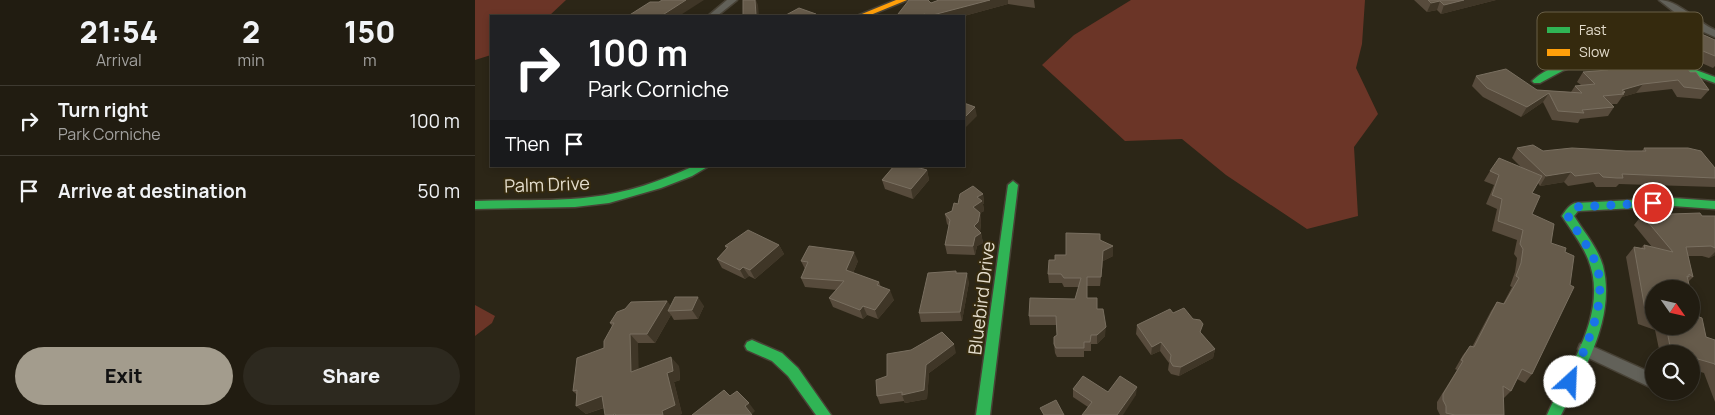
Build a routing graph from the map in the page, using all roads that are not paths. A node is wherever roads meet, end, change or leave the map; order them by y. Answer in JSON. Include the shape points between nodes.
{"nodes":[{"id":1,"x":733,"y":0,"type":"edge"},
{"id":2,"x":903,"y":0,"type":"edge"},
{"id":3,"x":1663,"y":0,"type":"edge"},
{"id":4,"x":1679,"y":12,"type":"edge"},
{"id":5,"x":713,"y":15,"type":"edge"},
{"id":6,"x":864,"y":15,"type":"edge"},
{"id":7,"x":1703,"y":28,"type":"edge"},
{"id":8,"x":1715,"y":34,"type":"edge"},
{"id":9,"x":1558,"y":70,"type":"edge"},
{"id":10,"x":1690,"y":70,"type":"edge"},
{"id":11,"x":1715,"y":80,"type":"edge"},
{"id":12,"x":1537,"y":81,"type":"dead end"},
{"id":13,"x":702,"y":167,"type":"edge"},
{"id":14,"x":1013,"y":185,"type":"dead end"},
{"id":15,"x":475,"y":205,"type":"edge"},
{"id":16,"x":1715,"y":205,"type":"edge"},
{"id":17,"x":752,"y":346,"type":"dead end"},
{"id":18,"x":1585,"y":349,"type":"junction"},
{"id":19,"x":1645,"y":378,"type":"edge"},
{"id":20,"x":824,"y":415,"type":"edge"},
{"id":21,"x":983,"y":415,"type":"edge"},
{"id":22,"x":1554,"y":415,"type":"edge"}],
"edges":[{"from":1,"to":5,"type":"street"},
{"from":2,"to":6,"type":"street"},
{"from":3,"to":4,"type":"street"},
{"from":7,"to":8,"type":"street"},
{"from":9,"to":12,"type":"street"},
{"from":10,"to":11,"type":"street"},
{"from":13,"to":15,"type":"street","name":"Palm Drive","via":[[633,194],[576,203]]},
{"from":14,"to":21,"type":"street","name":"Bluebird Drive"},
{"from":16,"to":18,"type":"street","via":[[1673,202],[1575,207],[1568,216],[1597,266],[1601,296]]},
{"from":17,"to":20,"type":"street","via":[[777,357],[793,372]]},
{"from":18,"to":19,"type":"street"},
{"from":18,"to":22,"type":"street"}]}
